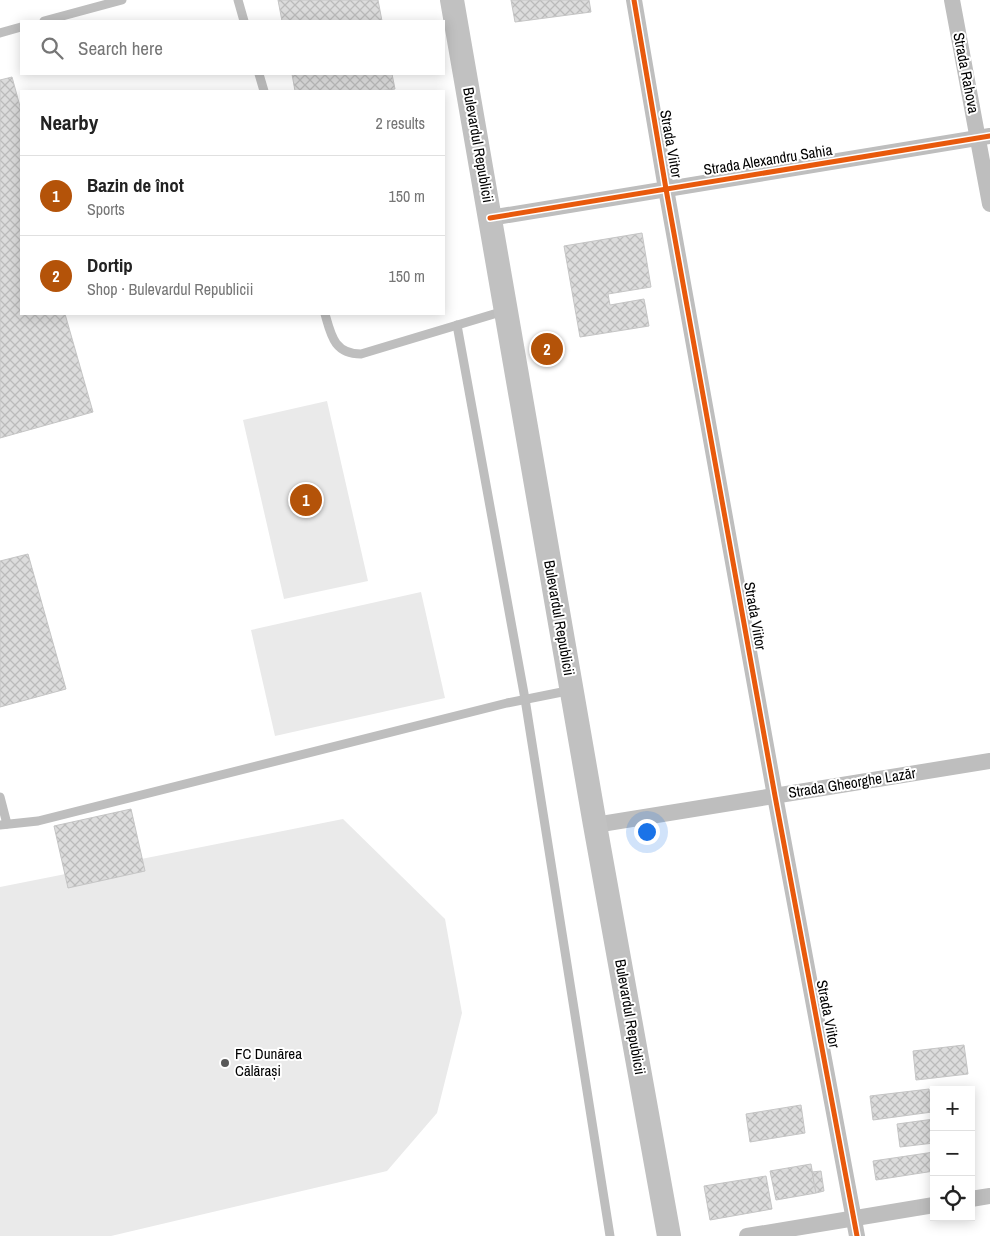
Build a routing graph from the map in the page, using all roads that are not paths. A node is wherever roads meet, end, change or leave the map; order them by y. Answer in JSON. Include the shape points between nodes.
{"nodes":[{"id":1,"x":122,"y":0,"type":"edge"},
{"id":2,"x":238,"y":0,"type":"edge"},
{"id":3,"x":452,"y":0,"type":"edge"},
{"id":4,"x":634,"y":0,"type":"edge"},
{"id":5,"x":952,"y":0,"type":"edge"},
{"id":6,"x":48,"y":20,"type":"edge"},
{"id":7,"x":244,"y":20,"type":"edge"},
{"id":8,"x":20,"y":28,"type":"edge"},
{"id":9,"x":0,"y":33,"type":"edge"},
{"id":10,"x":259,"y":75,"type":"edge"},
{"id":11,"x":264,"y":90,"type":"edge"},
{"id":12,"x":984,"y":136,"type":"edge"},
{"id":13,"x":666,"y":189,"type":"junction"},
{"id":14,"x":990,"y":204,"type":"edge"},
{"id":15,"x":490,"y":218,"type":"junction"},
{"id":16,"x":506,"y":311,"type":"junction"},
{"id":17,"x":325,"y":315,"type":"edge"},
{"id":18,"x":457,"y":325,"type":"junction"},
{"id":19,"x":572,"y":690,"type":"junction"},
{"id":20,"x":525,"y":699,"type":"junction"},
{"id":21,"x":990,"y":761,"type":"edge"},
{"id":22,"x":775,"y":796,"type":"junction"},
{"id":23,"x":0,"y":797,"type":"edge"},
{"id":24,"x":4,"y":825,"type":"edge"},
{"id":25,"x":595,"y":825,"type":"junction"},
{"id":26,"x":990,"y":1196,"type":"edge"},
{"id":27,"x":975,"y":1198,"type":"edge"},
{"id":28,"x":930,"y":1206,"type":"edge"},
{"id":29,"x":853,"y":1218,"type":"junction"},
{"id":30,"x":610,"y":1236,"type":"edge"},
{"id":31,"x":668,"y":1236,"type":"edge"},
{"id":32,"x":747,"y":1236,"type":"edge"},
{"id":33,"x":857,"y":1236,"type":"edge"}],
"edges":[{"from":1,"to":6,"type":"lane"},
{"from":2,"to":7,"type":"lane"},
{"from":3,"to":15,"type":"main road","name":"Bulevardul Republicii"},
{"from":4,"to":13,"type":"street","name":"Strada Viitor"},
{"from":5,"to":12,"type":"street","name":"Strada Rahova"},
{"from":8,"to":9,"type":"lane"},
{"from":10,"to":11,"type":"lane"},
{"from":12,"to":13,"type":"street","name":"Strada Alexandru Sahia"},
{"from":12,"to":14,"type":"street","name":"Strada Rahova"},
{"from":13,"to":15,"type":"street","name":"Strada Alexandru Sahia"},
{"from":13,"to":22,"type":"street","name":"Strada Viitor"},
{"from":15,"to":16,"type":"main road","name":"Bulevardul Republicii"},
{"from":16,"to":18,"type":"lane"},
{"from":16,"to":19,"type":"main road","name":"Bulevardul Republicii"},
{"from":17,"to":18,"type":"lane","via":[[332,339],[340,349],[352,354]]},
{"from":18,"to":20,"type":"lane"},
{"from":19,"to":20,"type":"lane"},
{"from":19,"to":25,"type":"main road","name":"Bulevardul Republicii"},
{"from":20,"to":24,"type":"lane","via":[[38,821]]},
{"from":20,"to":30,"type":"lane"},
{"from":21,"to":22,"type":"street","name":"Strada Gheorghe Lazăr"},
{"from":22,"to":25,"type":"street","name":"Strada Gheorghe Lazăr"},
{"from":22,"to":29,"type":"street","name":"Strada Viitor"},
{"from":23,"to":24,"type":"lane"},
{"from":25,"to":31,"type":"main road","name":"Bulevardul Republicii"},
{"from":26,"to":27,"type":"street"},
{"from":28,"to":29,"type":"street"},
{"from":29,"to":32,"type":"street"},
{"from":29,"to":33,"type":"street","name":"Strada Viitor"}]}
